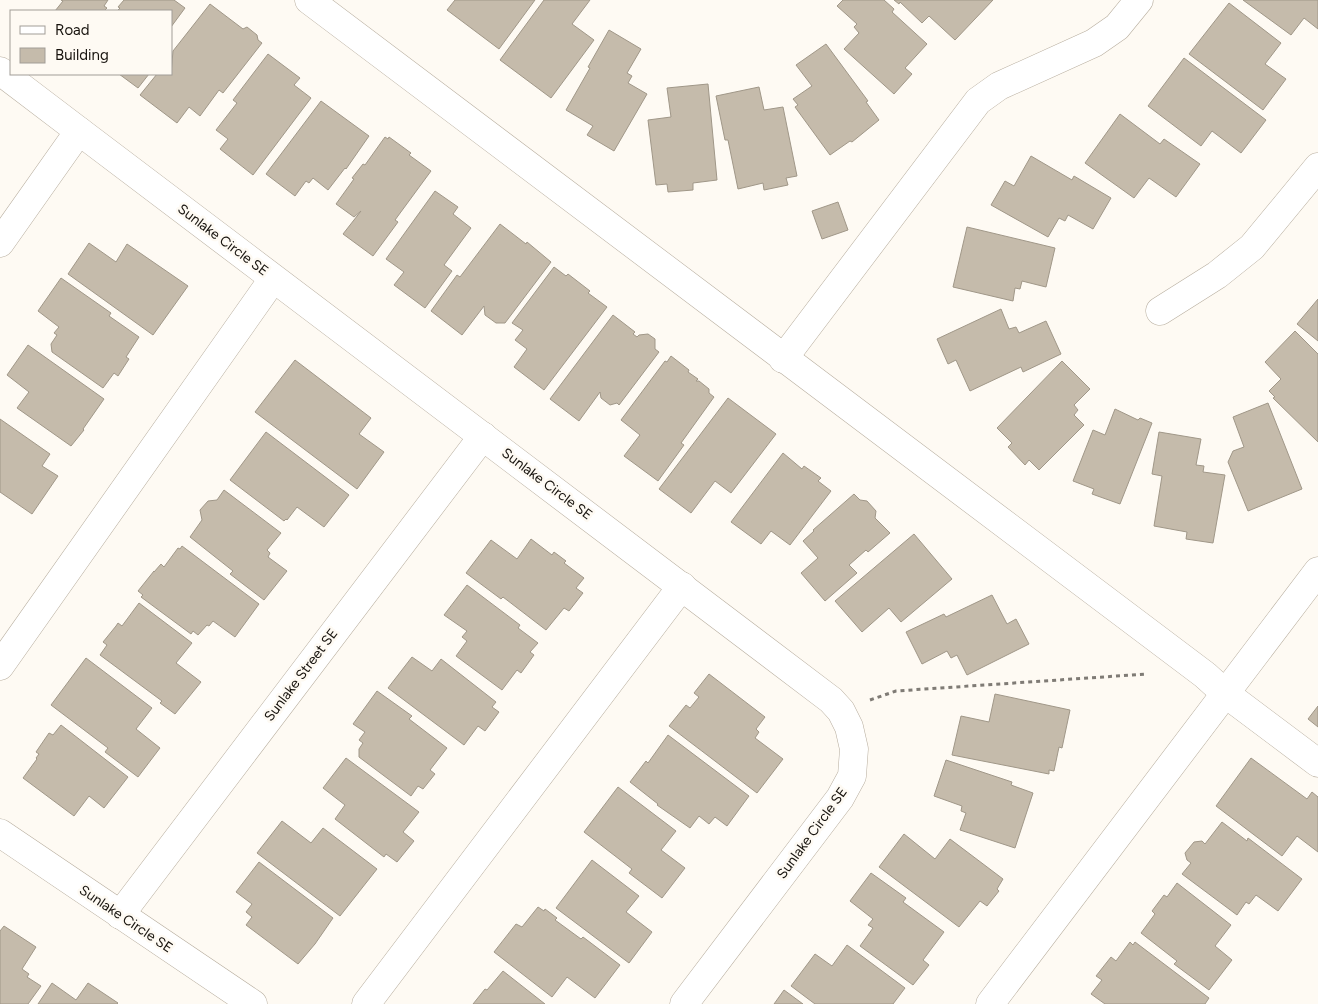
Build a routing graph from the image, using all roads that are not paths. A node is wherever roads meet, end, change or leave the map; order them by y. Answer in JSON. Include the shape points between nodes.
{"nodes":[{"id":1,"x":309,"y":0,"type":"edge"},
{"id":2,"x":1139,"y":0,"type":"edge"},
{"id":3,"x":0,"y":71,"type":"edge"},
{"id":4,"x":79,"y":131,"type":"junction"},
{"id":5,"x":1318,"y":167,"type":"edge"},
{"id":6,"x":0,"y":243,"type":"edge"},
{"id":7,"x":273,"y":279,"type":"junction"},
{"id":8,"x":1160,"y":311,"type":"dead end"},
{"id":9,"x":783,"y":359,"type":"junction"},
{"id":10,"x":483,"y":436,"type":"junction"},
{"id":11,"x":1318,"y":571,"type":"edge"},
{"id":12,"x":682,"y":586,"type":"junction"},
{"id":13,"x":0,"y":666,"type":"edge"},
{"id":14,"x":1226,"y":694,"type":"junction"},
{"id":15,"x":1318,"y":763,"type":"edge"},
{"id":16,"x":0,"y":833,"type":"edge"},
{"id":17,"x":120,"y":915,"type":"junction"},
{"id":18,"x":253,"y":1004,"type":"edge"},
{"id":19,"x":366,"y":1004,"type":"edge"},
{"id":20,"x":684,"y":1004,"type":"edge"},
{"id":21,"x":990,"y":1004,"type":"edge"}],
"edges":[{"from":1,"to":9,"type":"street"},
{"from":2,"to":9,"type":"street","via":[[1116,27],[1094,42],[999,86],[978,101]]},
{"from":3,"to":4,"type":"street","name":"Sunlake Circle SE"},
{"from":4,"to":6,"type":"street"},
{"from":4,"to":7,"type":"street","name":"Sunlake Circle SE"},
{"from":5,"to":8,"type":"street","via":[[1252,247],[1217,275]]},
{"from":7,"to":10,"type":"street","name":"Sunlake Circle SE"},
{"from":7,"to":13,"type":"street"},
{"from":9,"to":14,"type":"street"},
{"from":10,"to":12,"type":"street","name":"Sunlake Circle SE"},
{"from":10,"to":17,"type":"street","name":"Sunlake Street SE"},
{"from":11,"to":14,"type":"street"},
{"from":12,"to":19,"type":"street"},
{"from":12,"to":20,"type":"street","name":"Sunlake Circle SE","via":[[831,700],[850,727],[854,749],[852,776],[840,798]]},
{"from":14,"to":15,"type":"street"},
{"from":14,"to":21,"type":"street"},
{"from":16,"to":17,"type":"street","name":"Sunlake Circle SE"},
{"from":17,"to":18,"type":"street","name":"Sunlake Circle SE"}]}
